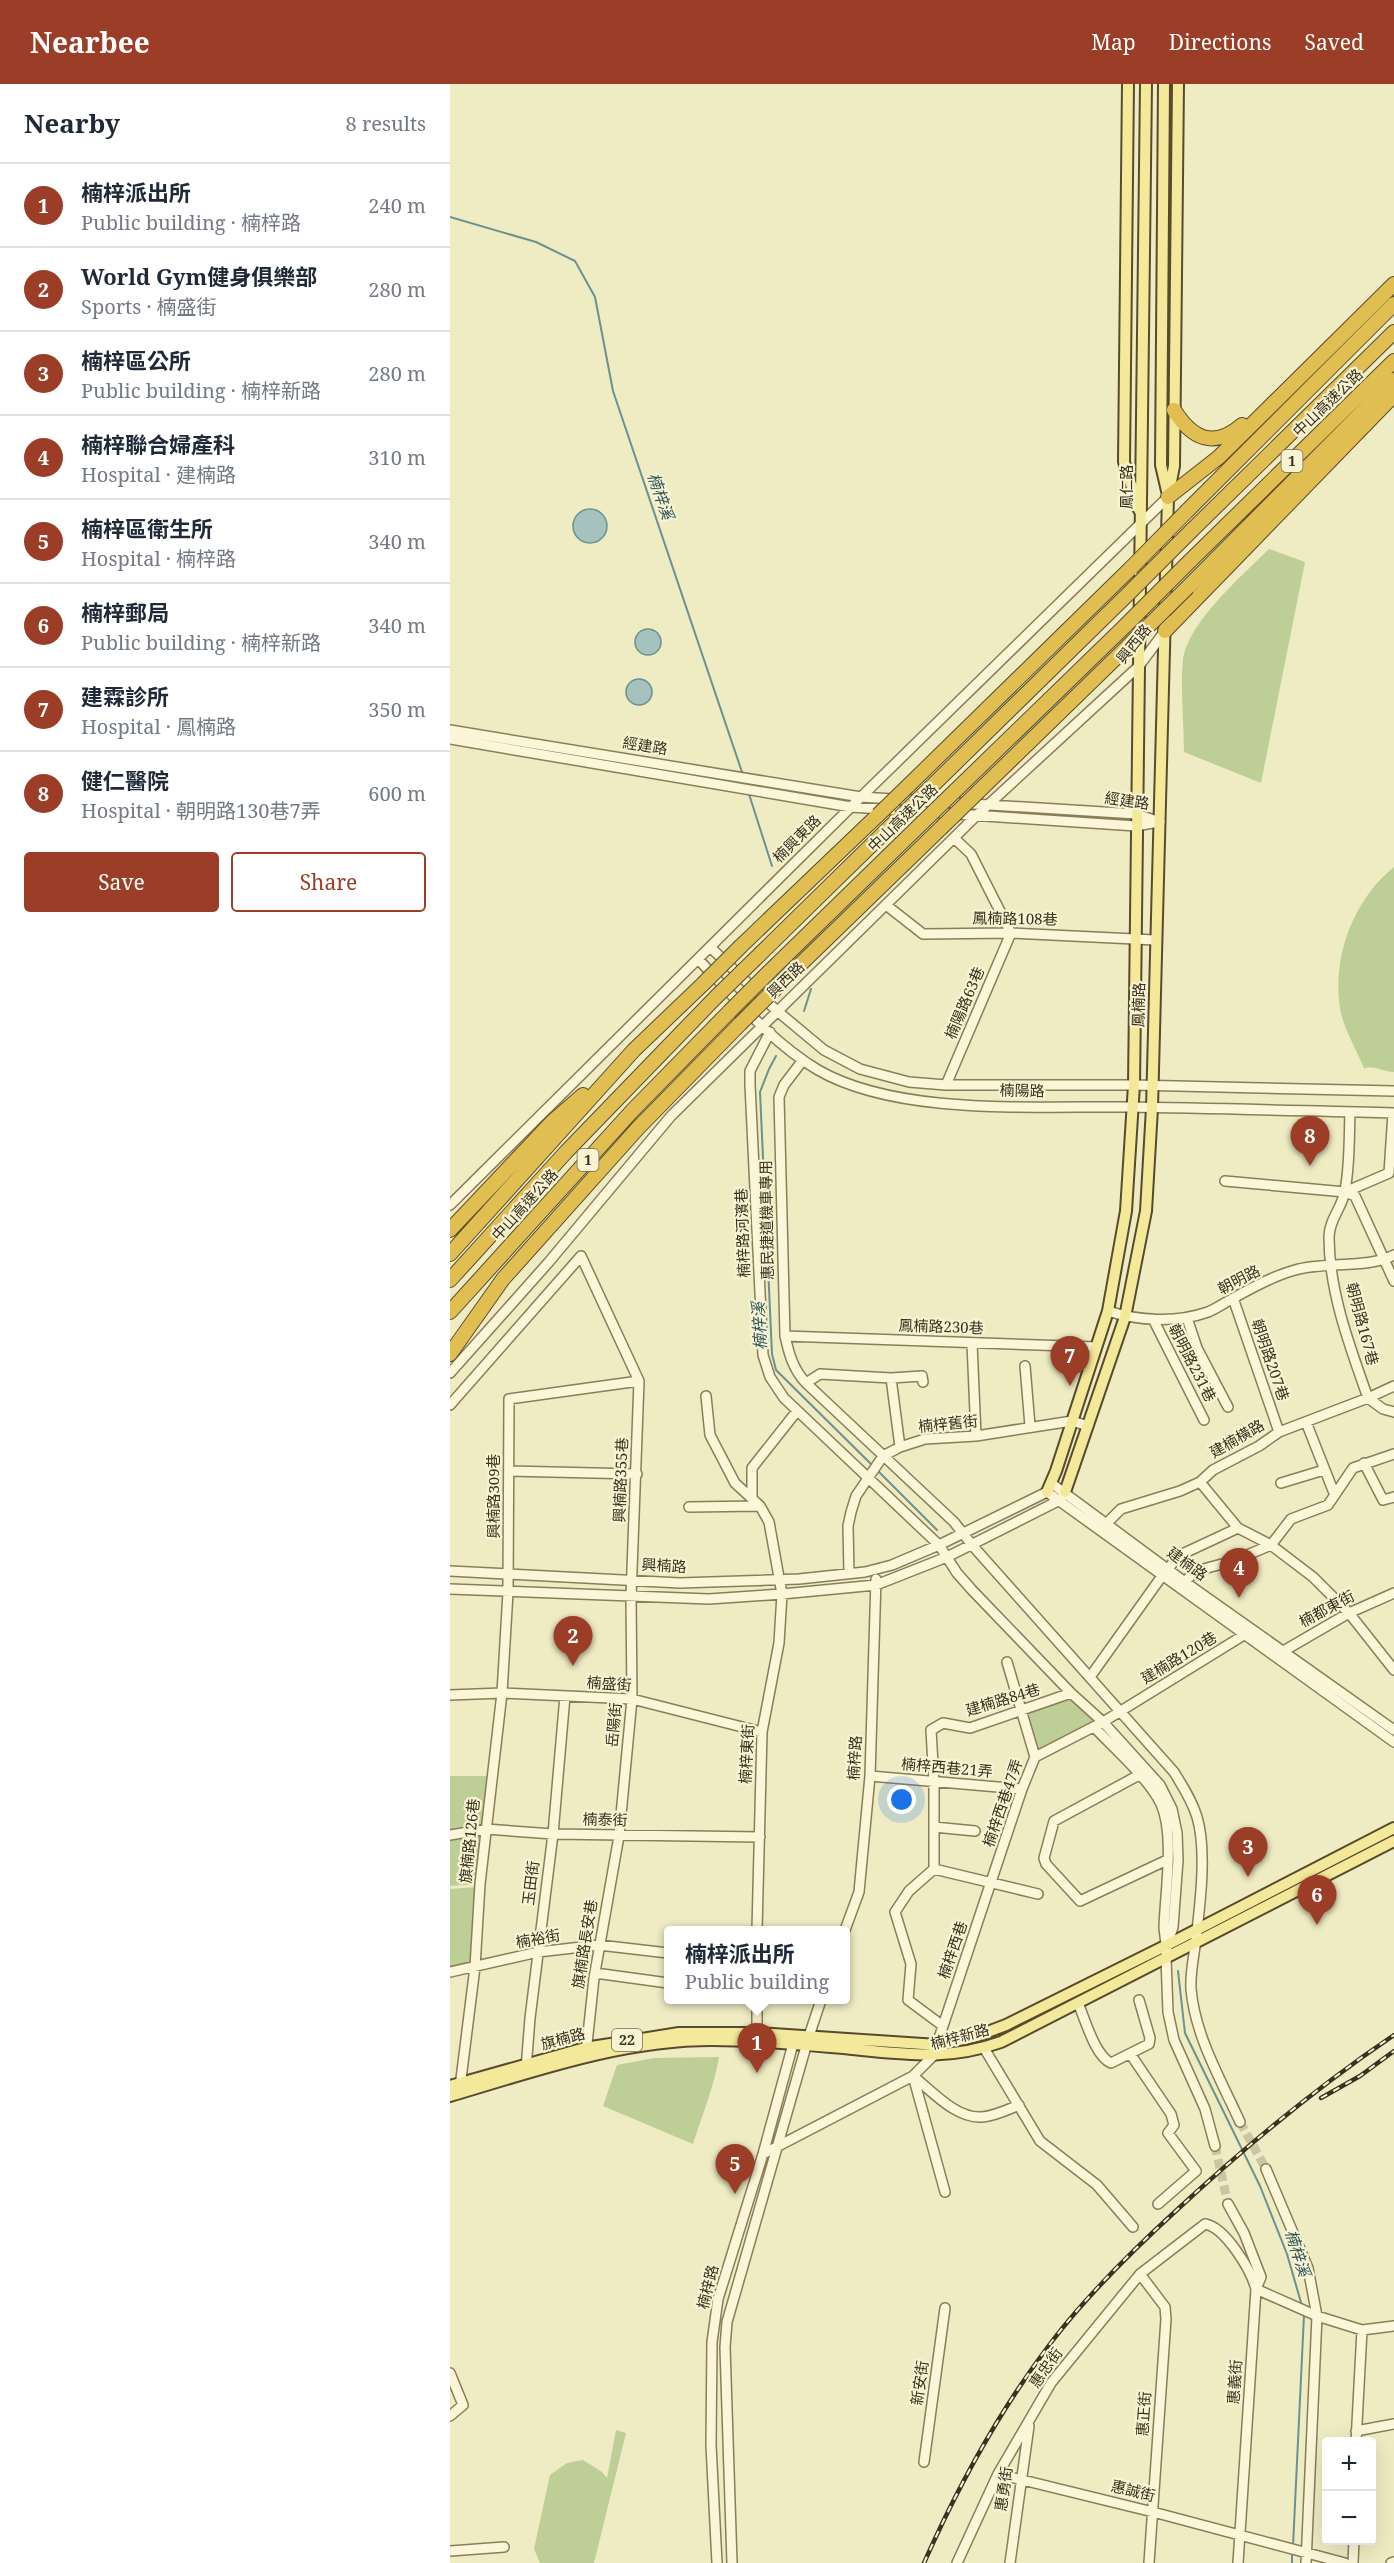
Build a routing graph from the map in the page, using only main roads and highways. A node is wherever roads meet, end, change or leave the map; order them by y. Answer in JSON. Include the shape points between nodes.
{"nodes":[{"id":1,"x":1128,"y":84,"type":"edge"},
{"id":2,"x":1146,"y":84,"type":"edge"},
{"id":3,"x":1164,"y":84,"type":"edge"},
{"id":4,"x":1178,"y":84,"type":"edge"},
{"id":5,"x":1394,"y":284,"type":"edge"},
{"id":6,"x":1394,"y":304,"type":"edge"},
{"id":7,"x":1394,"y":332,"type":"edge"},
{"id":8,"x":1394,"y":361,"type":"edge"},
{"id":9,"x":1309,"y":370,"type":"junction"},
{"id":10,"x":1394,"y":380,"type":"edge"},
{"id":11,"x":1394,"y":395,"type":"edge"},
{"id":12,"x":1174,"y":410,"type":"junction"},
{"id":13,"x":1168,"y":497,"type":"junction"},
{"id":14,"x":1142,"y":522,"type":"junction"},
{"id":15,"x":1165,"y":631,"type":"junction"},
{"id":16,"x":634,"y":1050,"type":"junction"},
{"id":17,"x":450,"y":1230,"type":"edge"},
{"id":18,"x":450,"y":1254,"type":"edge"},
{"id":19,"x":450,"y":1280,"type":"edge"},
{"id":20,"x":450,"y":1312,"type":"edge"},
{"id":21,"x":450,"y":1354,"type":"edge"},
{"id":22,"x":1049,"y":1487,"type":"road end"},
{"id":23,"x":1062,"y":1496,"type":"road end"},
{"id":24,"x":1394,"y":1828,"type":"edge"},
{"id":25,"x":1394,"y":1841,"type":"edge"},
{"id":26,"x":1192,"y":1938,"type":"junction"},
{"id":27,"x":1168,"y":1951,"type":"junction"},
{"id":28,"x":808,"y":2040,"type":"junction"},
{"id":29,"x":938,"y":2045,"type":"joint"},
{"id":30,"x":585,"y":2052,"type":"junction"},
{"id":31,"x":933,"y":2056,"type":"joint"},
{"id":32,"x":455,"y":2089,"type":"edge"}],
"edges":[{"from":1,"to":14,"type":"main road","name":"鳳仁路","via":[[1124,462]]},
{"from":2,"to":14,"type":"main road","name":"鳳仁路"},
{"from":3,"to":13,"type":"main road","via":[[1161,465]]},
{"from":4,"to":12,"type":"main road"},
{"from":5,"to":9,"type":"highway"},
{"from":6,"to":16,"type":"highway","bridge":true,"via":[[1131,568]]},
{"from":7,"to":19,"type":"highway","name":"中山高速公路","number":"1","bridge":true,"via":[[715,998]]},
{"from":8,"to":20,"type":"highway","name":"中山高速公路","number":"1","bridge":true,"via":[[729,1012],[632,1111]]},
{"from":9,"to":12,"type":"highway","via":[[1228,435],[1205,438],[1190,432]]},
{"from":9,"to":13,"type":"highway","via":[[1219,457]]},
{"from":10,"to":21,"type":"highway","bridge":true,"via":[[638,1128],[503,1279]]},
{"from":11,"to":15,"type":"highway"},
{"from":12,"to":13,"type":"main road","via":[[1174,466]]},
{"from":13,"to":15,"type":"main road","name":"鳳楠路"},
{"from":14,"to":22,"type":"main road","name":"鳳楠路","via":[[1134,1085],[1126,1210],[1108,1311]]},
{"from":15,"to":23,"type":"main road","name":"鳳楠路","via":[[1146,1211],[1125,1317]]},
{"from":16,"to":17,"type":"highway","via":[[552,1122]]},
{"from":16,"to":18,"type":"highway"},
{"from":24,"to":26,"type":"main road","number":"22"},
{"from":25,"to":26,"type":"main road","number":"22"},
{"from":26,"to":27,"type":"main road","number":"22"},
{"from":27,"to":29,"type":"main road","name":"楠梓新路","number":"22","via":[[1006,2025]]},
{"from":27,"to":31,"type":"main road","name":"楠梓新路","number":"22","via":[[1078,2003],[984,2048]]},
{"from":28,"to":29,"type":"main road","name":"旗楠路","number":"22"},
{"from":28,"to":30,"type":"main road","name":"旗楠路","number":"22","via":[[793,2044],[711,2040]]},
{"from":28,"to":30,"type":"main road","name":"旗楠路","number":"22","via":[[757,2033],[679,2033]]},
{"from":28,"to":31,"type":"main road","name":"旗楠路","number":"22"},
{"from":30,"to":32,"type":"main road","name":"旗楠路","number":"22"}]}
